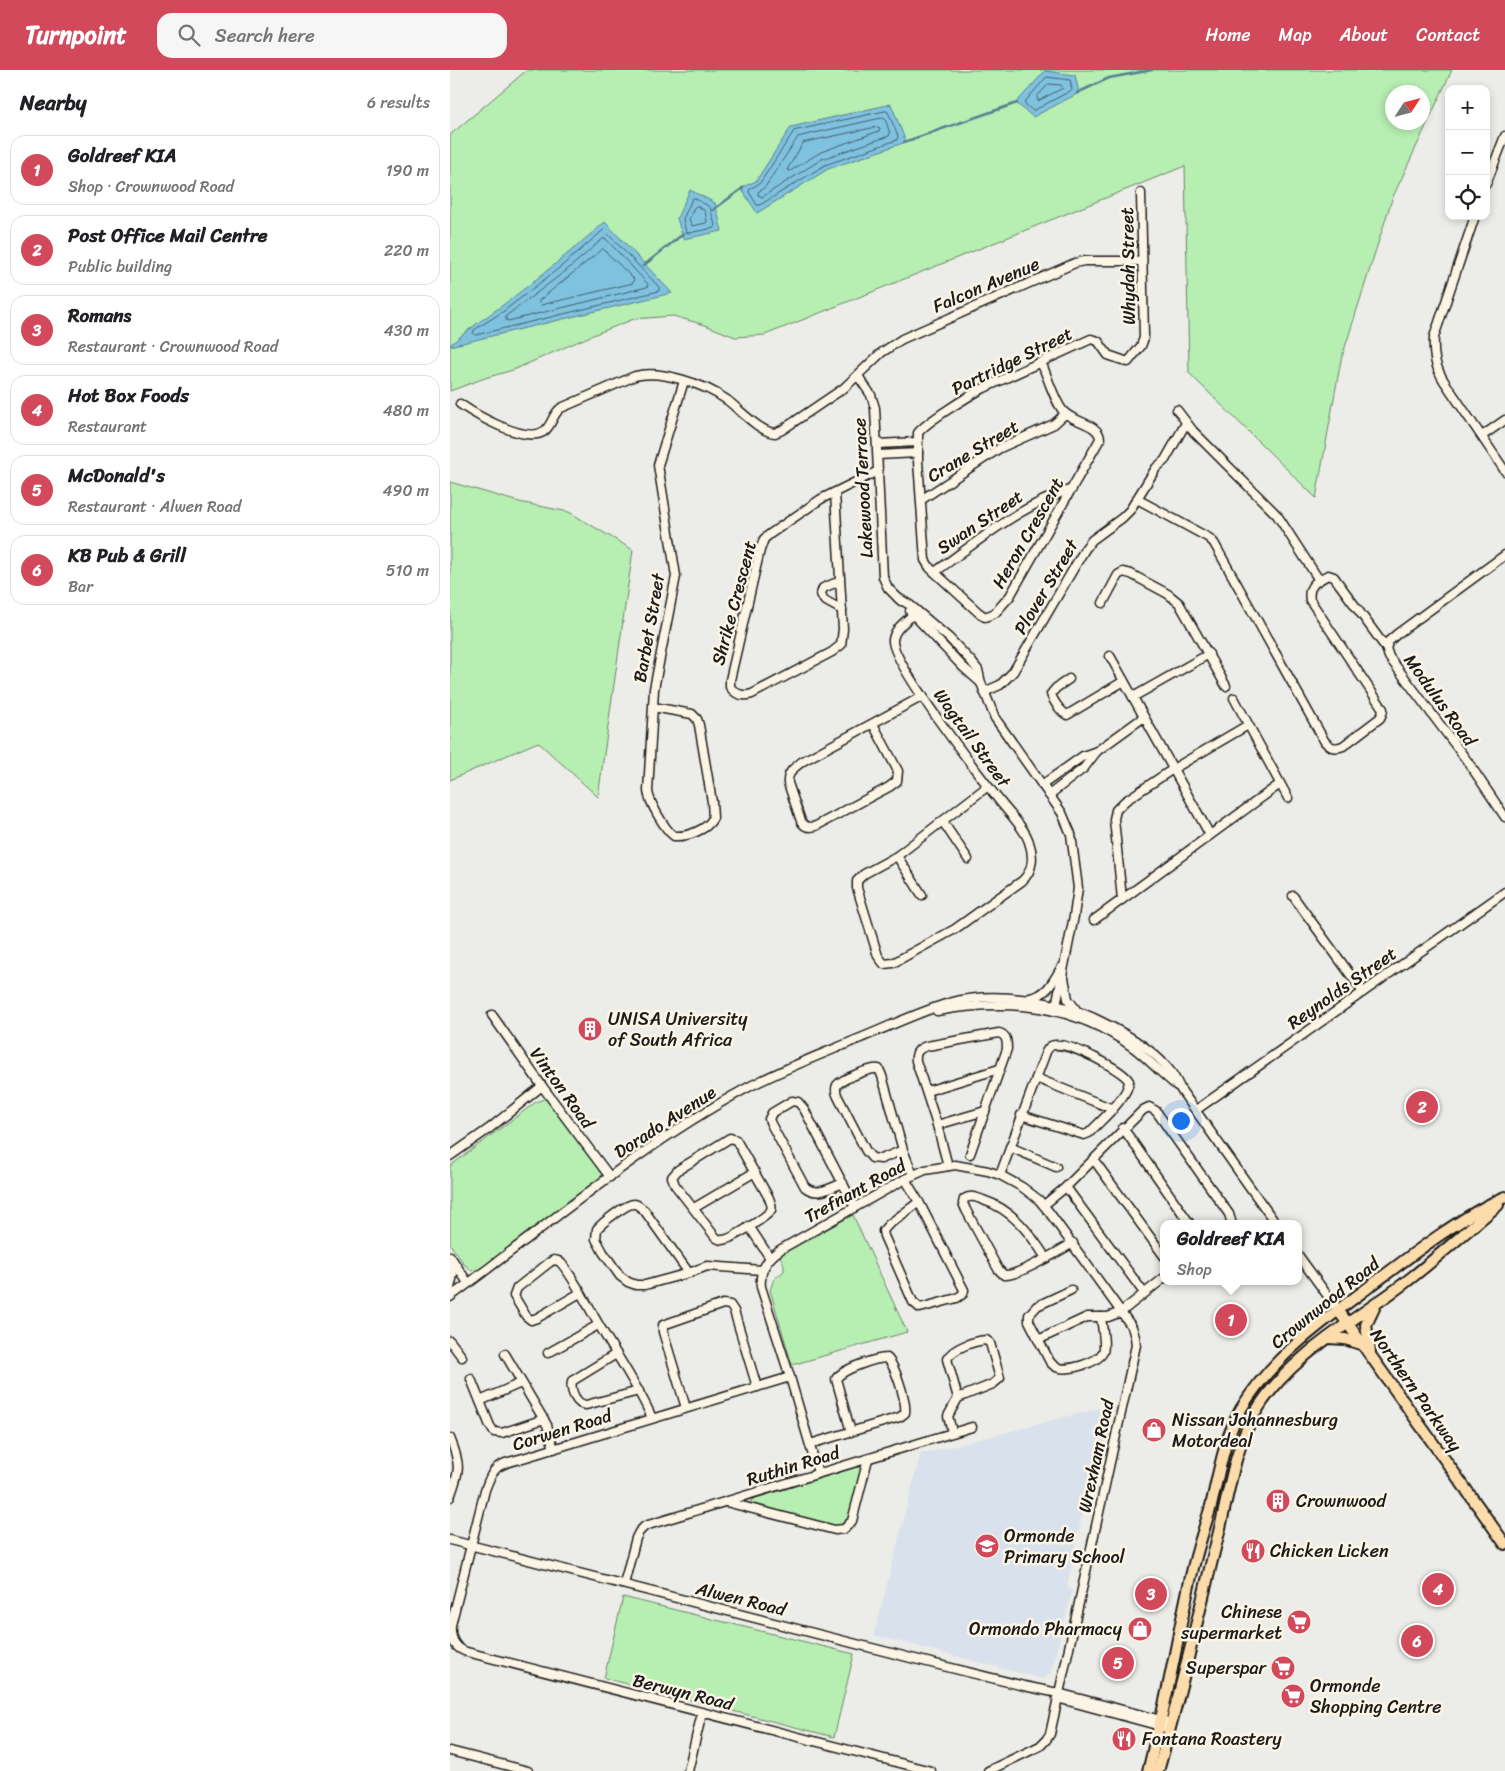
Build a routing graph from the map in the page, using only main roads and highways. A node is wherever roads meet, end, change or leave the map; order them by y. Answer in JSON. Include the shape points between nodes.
{"nodes":[{"id":1,"x":1505,"y":1198,"type":"edge"},
{"id":2,"x":1378,"y":1301,"type":"junction"},
{"id":3,"x":1338,"y":1310,"type":"junction"},
{"id":4,"x":1348,"y":1323,"type":"junction"},
{"id":5,"x":1328,"y":1338,"type":"junction"},
{"id":6,"x":1364,"y":1345,"type":"junction"},
{"id":7,"x":1370,"y":1354,"type":"junction"},
{"id":8,"x":1505,"y":1544,"type":"edge"},
{"id":9,"x":1165,"y":1724,"type":"junction"},
{"id":10,"x":1148,"y":1771,"type":"edge"},
{"id":11,"x":1158,"y":1771,"type":"edge"}],
"edges":[{"from":1,"to":2,"type":"main road","name":"Crownwood Road","via":[[1425,1267]]},
{"from":1,"to":3,"type":"main road","name":"Crownwood Road","via":[[1449,1230]]},
{"from":2,"to":4,"type":"main road","name":"Crownwood Road"},
{"from":2,"to":7,"type":"main road","via":[[1366,1325]]},
{"from":3,"to":4,"type":"main road","name":"Northern Parkway"},
{"from":3,"to":9,"type":"main road","name":"Crownwood Road","via":[[1274,1366],[1242,1408],[1229,1432],[1193,1566]]},
{"from":4,"to":5,"type":"main road","name":"Crownwood Road"},
{"from":4,"to":6,"type":"main road","name":"Northern Parkway"},
{"from":5,"to":6,"type":"main road"},
{"from":5,"to":9,"type":"main road","name":"Crownwood Road","via":[[1280,1380],[1255,1413],[1243,1439],[1202,1604]]},
{"from":6,"to":7,"type":"main road","name":"Northern Parkway"},
{"from":7,"to":8,"type":"main road","name":"Northern Parkway"},
{"from":9,"to":10,"type":"main road","name":"Crownwood Road"},
{"from":9,"to":11,"type":"main road","name":"Crownwood Road"}]}
